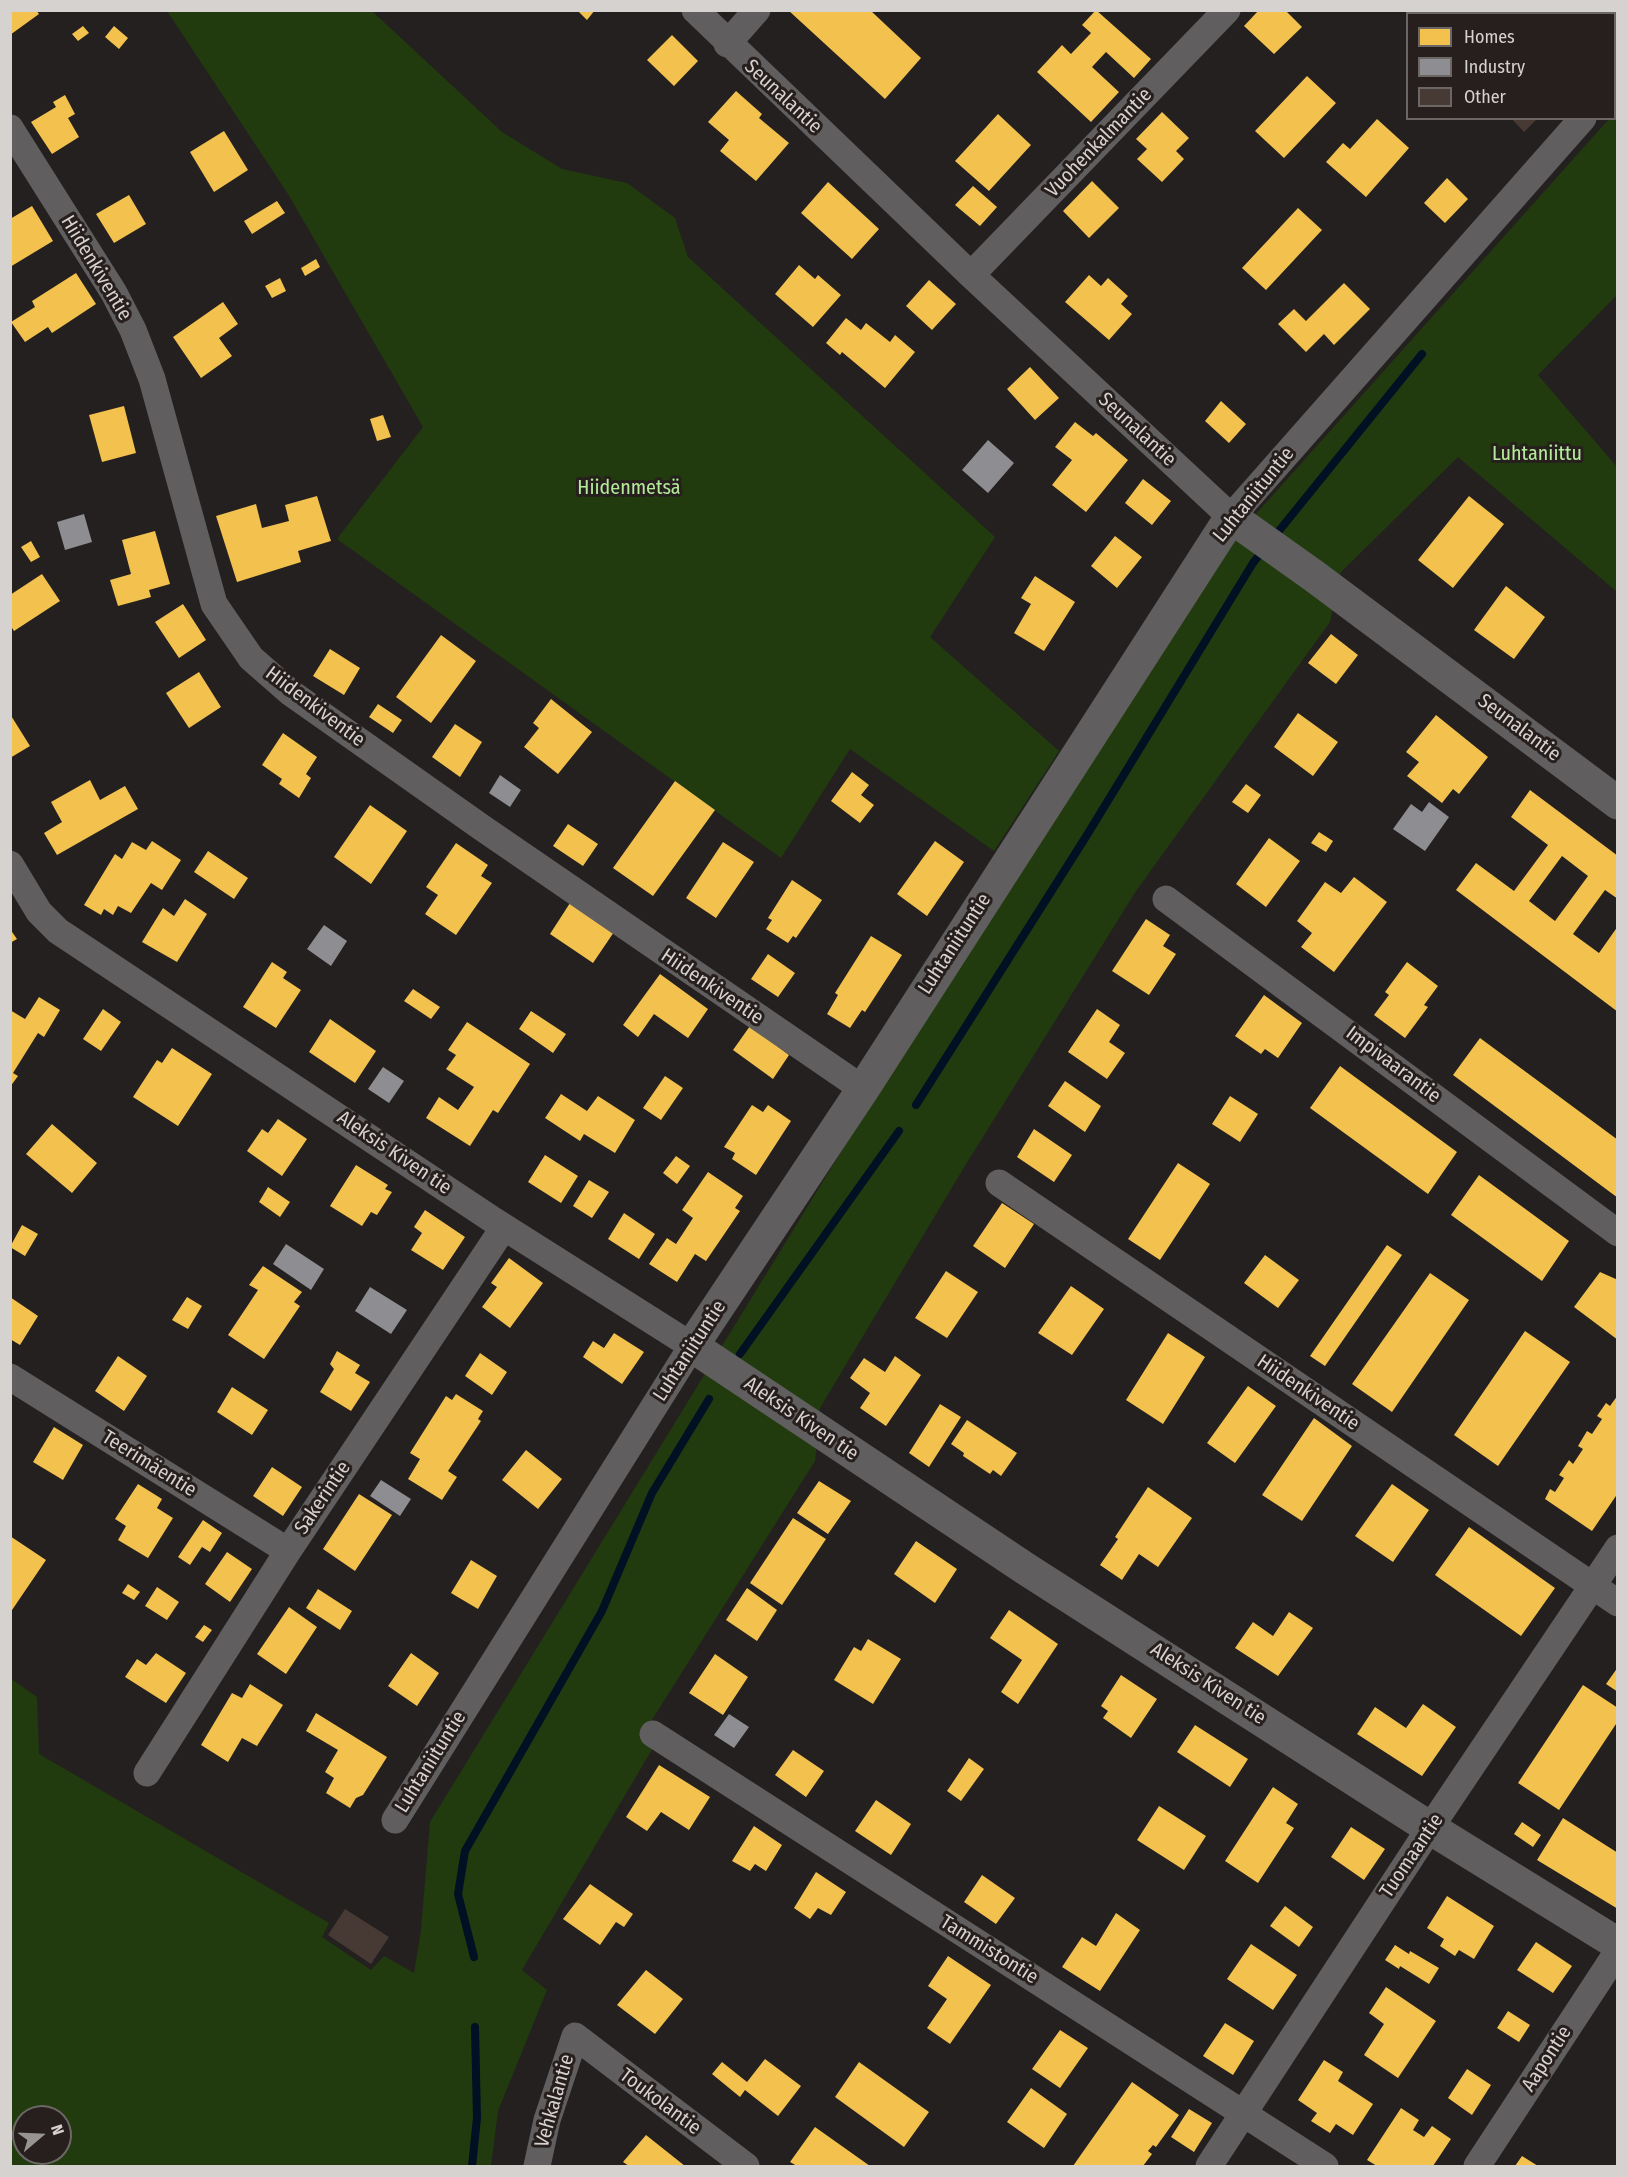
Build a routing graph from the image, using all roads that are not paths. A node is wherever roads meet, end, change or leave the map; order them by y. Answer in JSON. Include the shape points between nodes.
{"nodes":[{"id":1,"x":695,"y":10,"type":"edge"},
{"id":2,"x":757,"y":10,"type":"edge"},
{"id":3,"x":1227,"y":10,"type":"edge"},
{"id":4,"x":727,"y":44,"type":"junction"},
{"id":5,"x":1581,"y":120,"type":"edge"},
{"id":6,"x":10,"y":128,"type":"edge"},
{"id":7,"x":971,"y":275,"type":"junction"},
{"id":8,"x":1230,"y":517,"type":"junction"},
{"id":9,"x":1617,"y":802,"type":"edge"},
{"id":10,"x":10,"y":864,"type":"edge"},
{"id":11,"x":1166,"y":899,"type":"dead end"},
{"id":12,"x":863,"y":1089,"type":"junction"},
{"id":13,"x":999,"y":1183,"type":"dead end"},
{"id":14,"x":504,"y":1227,"type":"junction"},
{"id":15,"x":1617,"y":1233,"type":"edge"},
{"id":16,"x":692,"y":1346,"type":"junction"},
{"id":17,"x":10,"y":1377,"type":"edge"},
{"id":18,"x":1617,"y":1548,"type":"edge"},
{"id":19,"x":288,"y":1551,"type":"junction"},
{"id":20,"x":1593,"y":1586,"type":"junction"},
{"id":21,"x":1617,"y":1603,"type":"edge"},
{"id":22,"x":653,"y":1734,"type":"dead end"},
{"id":23,"x":147,"y":1773,"type":"dead end"},
{"id":24,"x":395,"y":1820,"type":"dead end"},
{"id":25,"x":1430,"y":1828,"type":"junction"},
{"id":26,"x":1617,"y":1944,"type":"edge"},
{"id":27,"x":1617,"y":1952,"type":"edge"},
{"id":28,"x":575,"y":2036,"type":"joint"},
{"id":29,"x":1243,"y":2113,"type":"junction"},
{"id":30,"x":537,"y":2166,"type":"edge"},
{"id":31,"x":746,"y":2166,"type":"edge"},
{"id":32,"x":1209,"y":2166,"type":"edge"},
{"id":33,"x":1325,"y":2166,"type":"edge"},
{"id":34,"x":1477,"y":2166,"type":"edge"}],
"edges":[{"from":1,"to":4,"type":"street","name":"Seunalantie"},
{"from":2,"to":4,"type":"street"},
{"from":3,"to":7,"type":"street","name":"Vuohenkalmantie"},
{"from":4,"to":7,"type":"street","name":"Seunalantie"},
{"from":5,"to":8,"type":"street","name":"Luhtaniituntie"},
{"from":6,"to":12,"type":"street","name":"Hiidenkiventie","via":[[114,293],[133,330],[152,379],[214,604],[251,658],[291,693],[549,875]]},
{"from":7,"to":8,"type":"street","name":"Seunalantie"},
{"from":8,"to":9,"type":"street","name":"Seunalantie"},
{"from":8,"to":12,"type":"street","name":"Luhtaniituntie"},
{"from":10,"to":14,"type":"street","name":"Aleksis Kiven tie","via":[[39,912],[58,931]]},
{"from":11,"to":15,"type":"street","name":"Impivaarantie"},
{"from":12,"to":16,"type":"street","name":"Luhtaniituntie"},
{"from":13,"to":20,"type":"street","name":"Hiidenkiventie"},
{"from":14,"to":16,"type":"street","name":"Aleksis Kiven tie"},
{"from":14,"to":19,"type":"street","name":"Sakerintie"},
{"from":16,"to":24,"type":"street","name":"Luhtaniituntie"},
{"from":16,"to":25,"type":"street","name":"Aleksis Kiven tie","via":[[903,1488]]},
{"from":17,"to":19,"type":"street","name":"Teerimäentie"},
{"from":18,"to":20,"type":"street","name":"Tuomaantie"},
{"from":19,"to":23,"type":"street","name":"Sakerintie"},
{"from":20,"to":21,"type":"street","name":"Hiidenkiventie"},
{"from":20,"to":25,"type":"street","name":"Tuomaantie"},
{"from":22,"to":29,"type":"street","name":"Tammistontie"},
{"from":25,"to":26,"type":"street","name":"Aleksis Kiven tie"},
{"from":25,"to":29,"type":"street","name":"Tuomaantie"},
{"from":27,"to":34,"type":"street","name":"Aapontie"},
{"from":28,"to":30,"type":"street","name":"Vehkalantie","via":[[547,2120]]},
{"from":28,"to":31,"type":"street","name":"Toukolantie"},
{"from":29,"to":32,"type":"street","name":"Tuomaantie"},
{"from":29,"to":33,"type":"street","name":"Tammistontie"}]}
